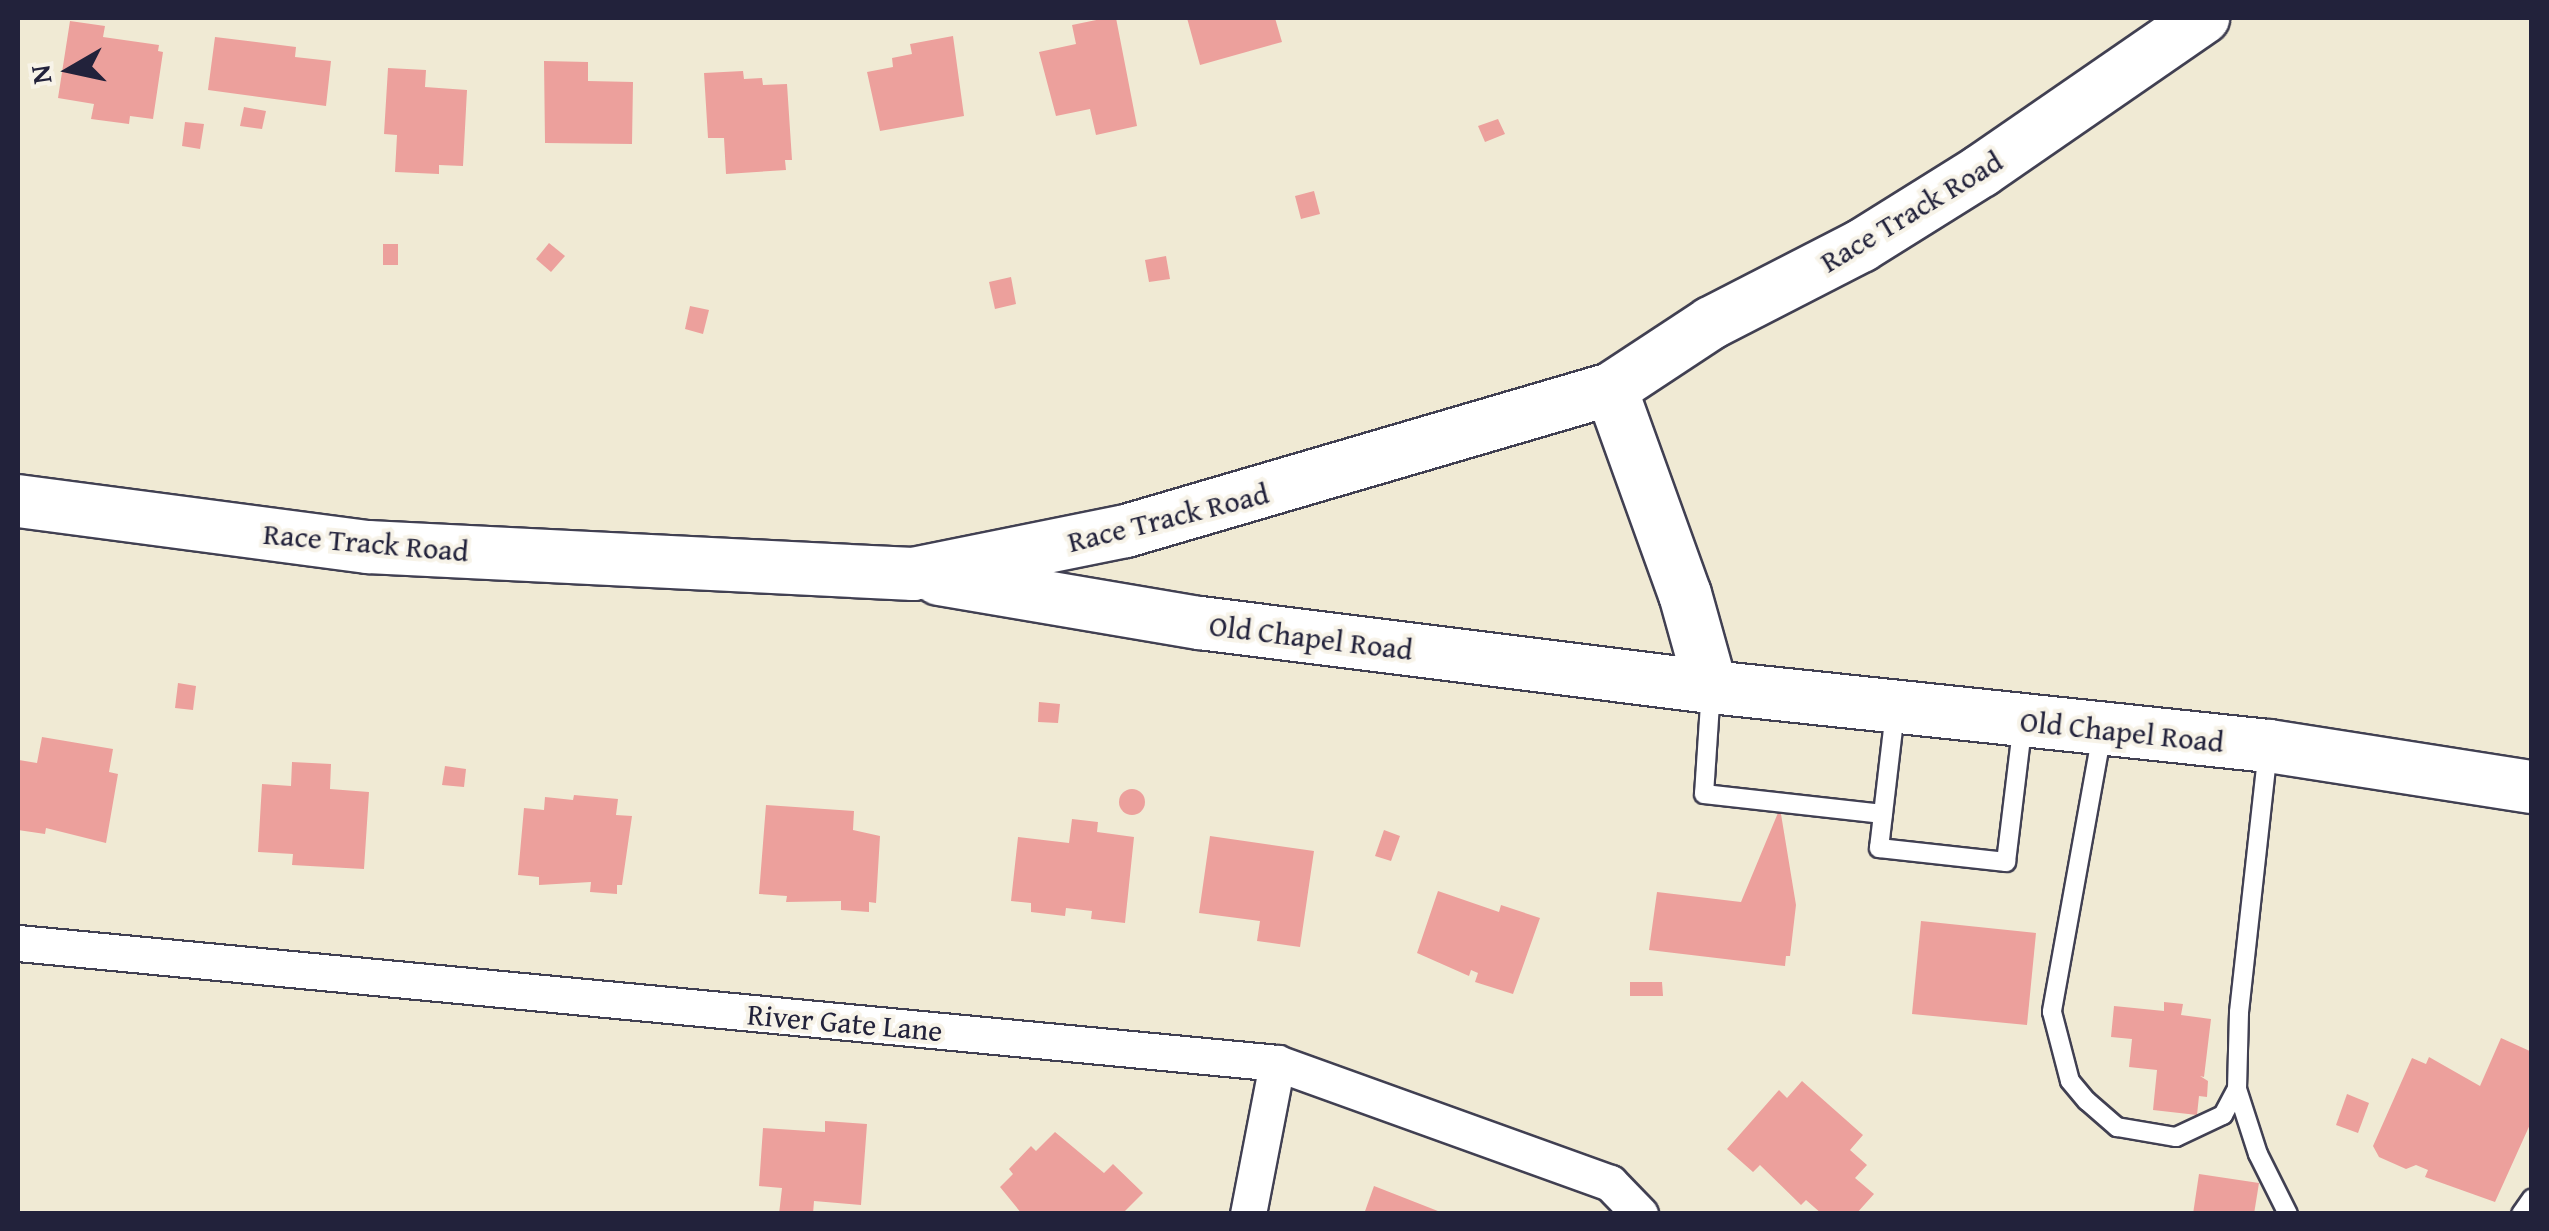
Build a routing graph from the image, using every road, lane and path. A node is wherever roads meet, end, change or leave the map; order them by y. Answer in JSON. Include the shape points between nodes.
{"nodes":[{"id":1,"x":2203,"y":18,"type":"edge"},
{"id":2,"x":1611,"y":388,"type":"junction"},
{"id":3,"x":18,"y":500,"type":"edge"},
{"id":4,"x":913,"y":574,"type":"junction"},
{"id":5,"x":1711,"y":687,"type":"junction"},
{"id":6,"x":1896,"y":704,"type":"junction"},
{"id":7,"x":2023,"y":722,"type":"junction"},
{"id":8,"x":2103,"y":728,"type":"junction"},
{"id":9,"x":2269,"y":746,"type":"junction"},
{"id":10,"x":2532,"y":787,"type":"edge"},
{"id":11,"x":1883,"y":814,"type":"junction"},
{"id":12,"x":18,"y":943,"type":"edge"},
{"id":13,"x":1277,"y":1064,"type":"junction"},
{"id":14,"x":2237,"y":1089,"type":"junction"},
{"id":15,"x":2532,"y":1198,"type":"edge"},
{"id":16,"x":1248,"y":1214,"type":"edge"},
{"id":17,"x":1640,"y":1214,"type":"edge"},
{"id":18,"x":2288,"y":1214,"type":"edge"},
{"id":19,"x":2521,"y":1214,"type":"edge"}],
"edges":[{"from":1,"to":2,"type":"street","name":"Race Track Road","via":[[1982,171],[1861,246],[1711,323]]},
{"from":2,"to":4,"type":"street","name":"Race Track Road","via":[[1126,531]]},
{"from":2,"to":5,"type":"street"},
{"from":3,"to":4,"type":"street","name":"Race Track Road","via":[[368,547]]},
{"from":4,"to":5,"type":"street","name":"Old Chapel Road","via":[[1200,623]]},
{"from":5,"to":6,"type":"street","name":"Old Chapel Road"},
{"from":5,"to":11,"type":"lane","via":[[1704,794]]},
{"from":6,"to":7,"type":"street","name":"Old Chapel Road"},
{"from":6,"to":11,"type":"lane"},
{"from":7,"to":8,"type":"street","name":"Old Chapel Road"},
{"from":7,"to":11,"type":"lane","via":[[2006,862],[1880,848]]},
{"from":8,"to":9,"type":"street","name":"Old Chapel Road"},
{"from":8,"to":14,"type":"lane","via":[[2052,1012],[2070,1081],[2117,1127],[2176,1137],[2223,1114]]},
{"from":9,"to":10,"type":"street","name":"Old Chapel Road"},
{"from":9,"to":14,"type":"lane","via":[[2239,1012]]},
{"from":12,"to":13,"type":"street","name":"River Gate Lane"},
{"from":13,"to":16,"type":"street"},
{"from":13,"to":17,"type":"street","name":"River Gate Lane","via":[[1610,1183]]},
{"from":14,"to":18,"type":"lane","via":[[2258,1154]]},
{"from":15,"to":19,"type":"lane"}]}
